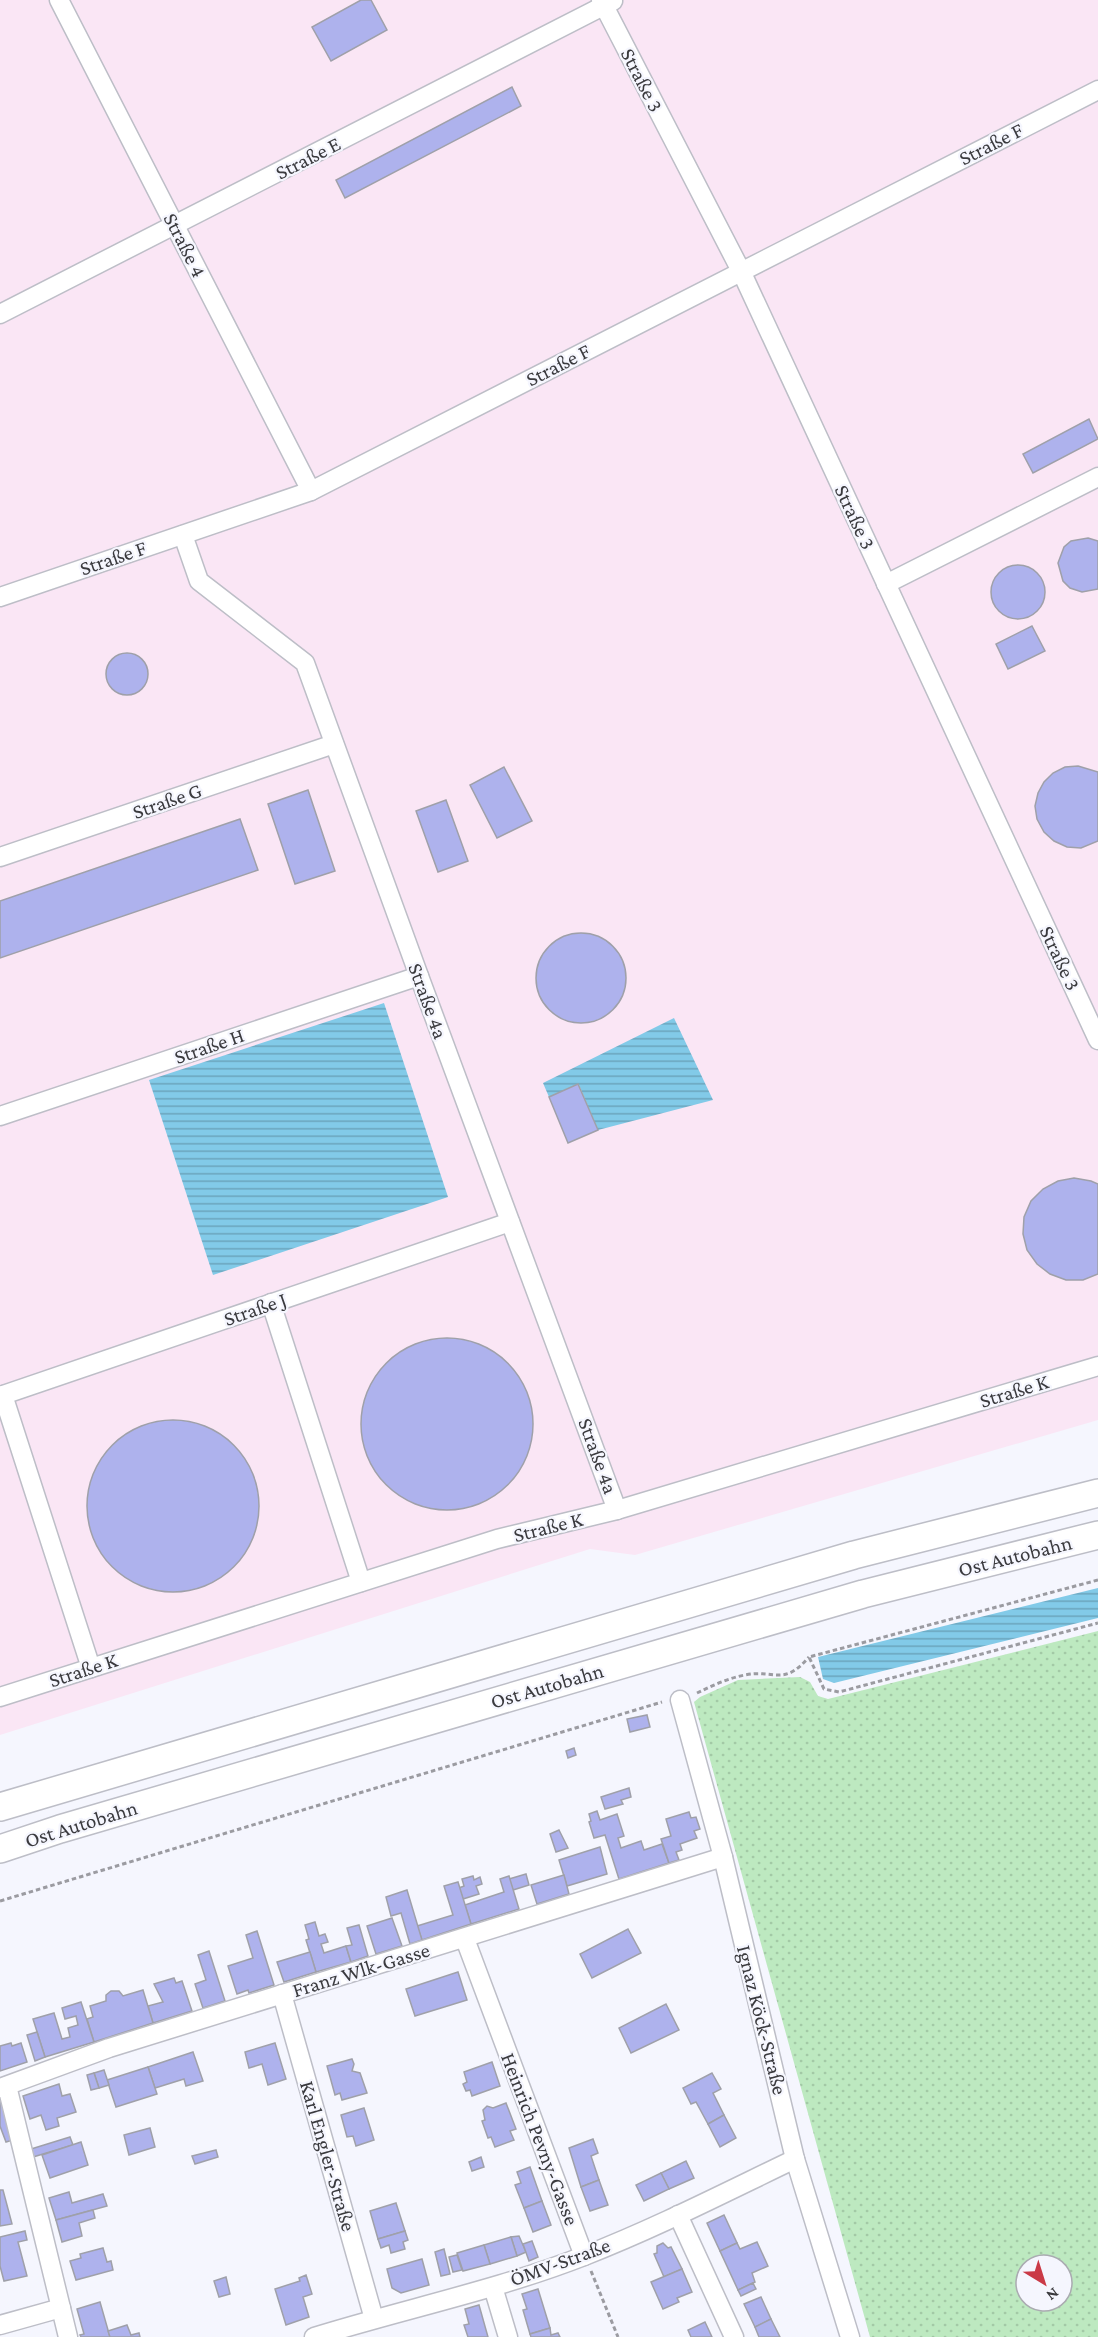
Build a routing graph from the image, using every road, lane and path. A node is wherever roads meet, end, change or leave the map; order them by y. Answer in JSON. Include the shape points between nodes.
{"nodes":[{"id":1,"x":59,"y":0,"type":"edge"},
{"id":2,"x":606,"y":2,"type":"edge"},
{"id":3,"x":1098,"y":90,"type":"edge"},
{"id":4,"x":176,"y":226,"type":"junction"},
{"id":5,"x":741,"y":271,"type":"junction"},
{"id":6,"x":0,"y":314,"type":"edge"},
{"id":7,"x":1098,"y":477,"type":"edge"},
{"id":8,"x":311,"y":491,"type":"junction"},
{"id":9,"x":183,"y":534,"type":"junction"},
{"id":10,"x":886,"y":584,"type":"junction"},
{"id":11,"x":0,"y":597,"type":"edge"},
{"id":12,"x":334,"y":744,"type":"junction"},
{"id":13,"x":0,"y":857,"type":"edge"},
{"id":14,"x":419,"y":976,"type":"junction"},
{"id":15,"x":1098,"y":1040,"type":"edge"},
{"id":16,"x":0,"y":1116,"type":"edge"},
{"id":17,"x":510,"y":1222,"type":"junction"},
{"id":18,"x":272,"y":1303,"type":"junction"},
{"id":19,"x":1098,"y":1366,"type":"edge"},
{"id":20,"x":2,"y":1395,"type":"edge"},
{"id":21,"x":1098,"y":1493,"type":"edge"},
{"id":22,"x":617,"y":1510,"type":"junction"},
{"id":23,"x":1098,"y":1535,"type":"edge"},
{"id":24,"x":1098,"y":1580,"type":"edge"},
{"id":25,"x":361,"y":1582,"type":"junction"},
{"id":26,"x":1098,"y":1623,"type":"edge"},
{"id":27,"x":809,"y":1657,"type":"junction"},
{"id":28,"x":91,"y":1668,"type":"junction"},
{"id":29,"x":0,"y":1697,"type":"edge"},
{"id":30,"x":680,"y":1701,"type":"junction"},
{"id":31,"x":0,"y":1807,"type":"edge"},
{"id":32,"x":0,"y":1849,"type":"edge"},
{"id":33,"x":723,"y":1857,"type":"junction"},
{"id":34,"x":0,"y":1900,"type":"edge"},
{"id":35,"x":465,"y":1939,"type":"junction"},
{"id":36,"x":282,"y":1994,"type":"junction"},
{"id":37,"x":3,"y":2087,"type":"edge"},
{"id":38,"x":795,"y":2159,"type":"junction"},
{"id":39,"x":678,"y":2215,"type":"junction"},
{"id":40,"x":584,"y":2256,"type":"junction"},
{"id":41,"x":493,"y":2287,"type":"junction"},
{"id":42,"x":61,"y":2308,"type":"junction"},
{"id":43,"x":374,"y":2319,"type":"junction"},
{"id":44,"x":0,"y":2325,"type":"edge"},
{"id":45,"x":68,"y":2337,"type":"edge"},
{"id":46,"x":314,"y":2337,"type":"edge"},
{"id":47,"x":508,"y":2337,"type":"edge"},
{"id":48,"x":618,"y":2337,"type":"edge"},
{"id":49,"x":734,"y":2337,"type":"edge"},
{"id":50,"x":850,"y":2337,"type":"edge"}],
"edges":[{"from":1,"to":4,"type":"street","name":"Straße 4"},
{"from":2,"to":4,"type":"street","name":"Straße E"},
{"from":2,"to":5,"type":"street","name":"Straße 3"},
{"from":3,"to":5,"type":"street","name":"Straße F"},
{"from":4,"to":6,"type":"street","name":"Straße E"},
{"from":4,"to":8,"type":"street","name":"Straße 4"},
{"from":5,"to":8,"type":"street","name":"Straße F"},
{"from":5,"to":10,"type":"street","name":"Straße 3"},
{"from":7,"to":10,"type":"street"},
{"from":8,"to":9,"type":"street","name":"Straße F"},
{"from":9,"to":11,"type":"street","name":"Straße F"},
{"from":9,"to":12,"type":"street","name":"Straße 4a","via":[[199,580],[305,663]]},
{"from":10,"to":15,"type":"street","name":"Straße 3"},
{"from":12,"to":13,"type":"street","name":"Straße G"},
{"from":12,"to":14,"type":"street","name":"Straße 4a"},
{"from":14,"to":16,"type":"street","name":"Straße H"},
{"from":14,"to":17,"type":"street","name":"Straße 4a"},
{"from":17,"to":18,"type":"street","name":"Straße J"},
{"from":17,"to":22,"type":"street","name":"Straße 4a"},
{"from":18,"to":20,"type":"street","name":"Straße J"},
{"from":18,"to":25,"type":"street"},
{"from":19,"to":22,"type":"street","name":"Straße K"},
{"from":20,"to":28,"type":"street"},
{"from":21,"to":31,"type":"highway","name":"Ost Autobahn","via":[[854,1555]]},
{"from":22,"to":25,"type":"street","name":"Straße K","via":[[497,1539]]},
{"from":23,"to":32,"type":"highway","name":"Ost Autobahn","via":[[863,1594]]},
{"from":24,"to":27,"type":"path"},
{"from":25,"to":28,"type":"street","name":"Straße K"},
{"from":26,"to":27,"type":"path","via":[[839,1692],[824,1689]]},
{"from":27,"to":30,"type":"path","via":[[790,1674],[749,1674]]},
{"from":28,"to":29,"type":"street","name":"Straße K"},
{"from":30,"to":33,"type":"street","name":"Ignaz Köck-Straße"},
{"from":30,"to":34,"type":"path","via":[[672,1699]]},
{"from":33,"to":35,"type":"street","name":"Franz Wlk-Gasse"},
{"from":33,"to":38,"type":"street","name":"Ignaz Köck-Straße"},
{"from":35,"to":36,"type":"street","name":"Franz Wlk-Gasse"},
{"from":35,"to":40,"type":"street","name":"Heinrich Pevny-Gasse"},
{"from":36,"to":37,"type":"street","name":"Franz Wlk-Gasse","via":[[109,2048]]},
{"from":36,"to":43,"type":"street","name":"Karl Engler-Straße"},
{"from":37,"to":42,"type":"street"},
{"from":38,"to":39,"type":"street","name":"ÖMV-Straße"},
{"from":38,"to":50,"type":"street","name":"Ignaz Köck-Straße"},
{"from":39,"to":40,"type":"street","name":"ÖMV-Straße"},
{"from":39,"to":49,"type":"street"},
{"from":40,"to":41,"type":"street","name":"ÖMV-Straße"},
{"from":40,"to":48,"type":"path"},
{"from":41,"to":43,"type":"street","name":"ÖMV-Straße"},
{"from":41,"to":47,"type":"street"},
{"from":42,"to":44,"type":"street"},
{"from":42,"to":45,"type":"street"},
{"from":43,"to":46,"type":"street","name":"ÖMV-Straße"}]}
